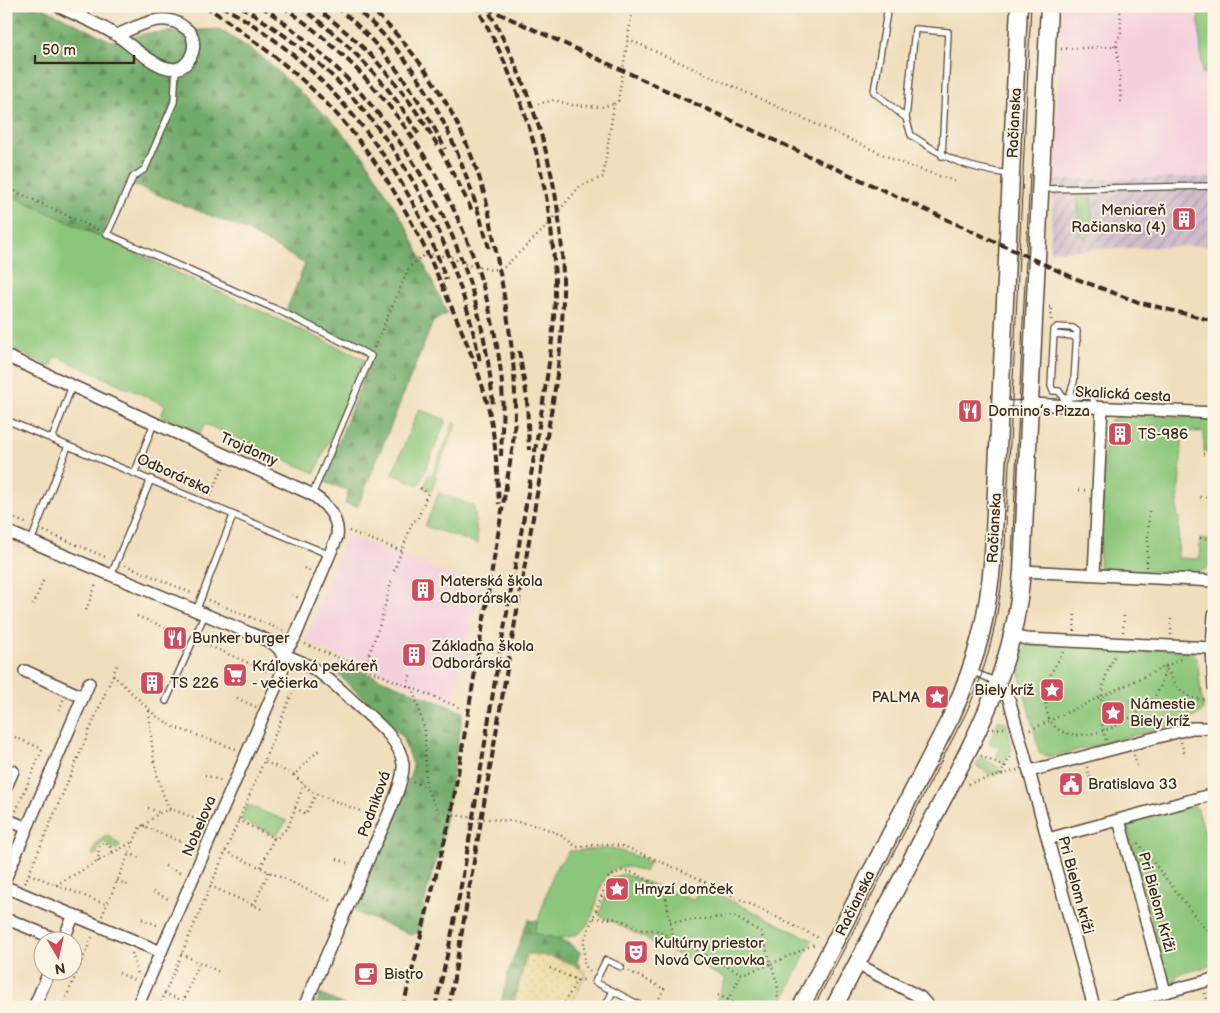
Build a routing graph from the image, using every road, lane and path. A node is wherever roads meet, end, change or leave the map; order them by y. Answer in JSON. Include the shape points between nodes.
{"nodes":[{"id":1,"x":58,"y":6,"type":"edge"},
{"id":2,"x":633,"y":6,"type":"edge"},
{"id":3,"x":888,"y":6,"type":"edge"},
{"id":4,"x":1019,"y":6,"type":"edge"},
{"id":5,"x":1049,"y":6,"type":"edge"},
{"id":6,"x":1120,"y":6,"type":"edge"},
{"id":7,"x":117,"y":35,"type":"junction"},
{"id":8,"x":628,"y":39,"type":"junction"},
{"id":9,"x":1117,"y":46,"type":"junction"},
{"id":10,"x":1057,"y":49,"type":"dead end"},
{"id":11,"x":176,"y":68,"type":"junction"},
{"id":12,"x":1120,"y":103,"type":"dead end"},
{"id":13,"x":538,"y":104,"type":"dead end"},
{"id":14,"x":614,"y":104,"type":"junction"},
{"id":15,"x":906,"y":118,"type":"junction"},
{"id":16,"x":942,"y":156,"type":"junction"},
{"id":17,"x":1011,"y":174,"type":"junction"},
{"id":18,"x":957,"y":182,"type":"dead end"},
{"id":19,"x":1214,"y":186,"type":"edge"},
{"id":20,"x":6,"y":187,"type":"edge"},
{"id":21,"x":1040,"y":189,"type":"junction"},
{"id":22,"x":107,"y":234,"type":"junction"},
{"id":23,"x":1045,"y":306,"type":"dead end"},
{"id":24,"x":1058,"y":322,"type":"dead end"},
{"id":25,"x":6,"y":356,"type":"edge"},
{"id":26,"x":371,"y":356,"type":"junction"},
{"id":27,"x":72,"y":386,"type":"junction"},
{"id":28,"x":1094,"y":394,"type":"dead end"},
{"id":29,"x":1088,"y":396,"type":"dead end"},
{"id":30,"x":1066,"y":402,"type":"junction"},
{"id":31,"x":1000,"y":404,"type":"junction"},
{"id":32,"x":1030,"y":404,"type":"junction"},
{"id":33,"x":1098,"y":408,"type":"junction"},
{"id":34,"x":1214,"y":413,"type":"edge"},
{"id":35,"x":6,"y":420,"type":"edge"},
{"id":36,"x":154,"y":423,"type":"junction"},
{"id":37,"x":52,"y":439,"type":"junction"},
{"id":38,"x":68,"y":446,"type":"junction"},
{"id":39,"x":1204,"y":454,"type":"dead end"},
{"id":40,"x":1214,"y":454,"type":"edge"},
{"id":41,"x":227,"y":456,"type":"junction"},
{"id":42,"x":135,"y":472,"type":"junction"},
{"id":43,"x":151,"y":479,"type":"junction"},
{"id":44,"x":417,"y":486,"type":"dead end"},
{"id":45,"x":312,"y":495,"type":"junction"},
{"id":46,"x":1200,"y":497,"type":"dead end"},
{"id":47,"x":1214,"y":497,"type":"edge"},
{"id":48,"x":206,"y":504,"type":"junction"},
{"id":49,"x":1149,"y":511,"type":"dead end"},
{"id":50,"x":6,"y":515,"type":"edge"},
{"id":51,"x":233,"y":516,"type":"junction"},
{"id":52,"x":36,"y":528,"type":"junction"},
{"id":53,"x":6,"y":531,"type":"edge"},
{"id":54,"x":338,"y":532,"type":"junction"},
{"id":55,"x":1200,"y":538,"type":"dead end"},
{"id":56,"x":1214,"y":539,"type":"edge"},
{"id":57,"x":31,"y":541,"type":"junction"},
{"id":58,"x":402,"y":551,"type":"junction"},
{"id":59,"x":330,"y":555,"type":"junction"},
{"id":60,"x":106,"y":557,"type":"junction"},
{"id":61,"x":117,"y":562,"type":"junction"},
{"id":62,"x":394,"y":571,"type":"dead end"},
{"id":63,"x":1022,"y":572,"type":"junction"},
{"id":64,"x":106,"y":573,"type":"junction"},
{"id":65,"x":1094,"y":574,"type":"junction"},
{"id":66,"x":1147,"y":576,"type":"junction"},
{"id":67,"x":44,"y":579,"type":"dead end"},
{"id":68,"x":392,"y":579,"type":"dead end"},
{"id":69,"x":1214,"y":581,"type":"edge"},
{"id":70,"x":201,"y":597,"type":"junction"},
{"id":71,"x":33,"y":605,"type":"dead end"},
{"id":72,"x":86,"y":610,"type":"dead end"},
{"id":73,"x":1075,"y":612,"type":"dead end"},
{"id":74,"x":201,"y":613,"type":"junction"},
{"id":75,"x":1214,"y":615,"type":"edge"},
{"id":76,"x":137,"y":616,"type":"dead end"},
{"id":77,"x":1171,"y":617,"type":"dead end"},
{"id":78,"x":291,"y":636,"type":"junction"},
{"id":79,"x":1013,"y":636,"type":"junction"},
{"id":80,"x":1071,"y":638,"type":"junction"},
{"id":81,"x":195,"y":639,"type":"junction"},
{"id":82,"x":1122,"y":644,"type":"junction"},
{"id":83,"x":1170,"y":647,"type":"junction"},
{"id":84,"x":1208,"y":648,"type":"junction"},
{"id":85,"x":283,"y":655,"type":"junction"},
{"id":86,"x":118,"y":663,"type":"dead end"},
{"id":87,"x":1165,"y":666,"type":"junction"},
{"id":88,"x":364,"y":668,"type":"junction"},
{"id":89,"x":25,"y":671,"type":"dead end"},
{"id":90,"x":971,"y":671,"type":"junction"},
{"id":91,"x":411,"y":672,"type":"dead end"},
{"id":92,"x":272,"y":673,"type":"dead end"},
{"id":93,"x":113,"y":675,"type":"junction"},
{"id":94,"x":90,"y":683,"type":"dead end"},
{"id":95,"x":999,"y":683,"type":"junction"},
{"id":96,"x":296,"y":684,"type":"dead end"},
{"id":97,"x":407,"y":686,"type":"junction"},
{"id":98,"x":412,"y":687,"type":"junction"},
{"id":99,"x":1214,"y":687,"type":"edge"},
{"id":100,"x":65,"y":696,"type":"dead end"},
{"id":101,"x":1101,"y":696,"type":"junction"},
{"id":102,"x":83,"y":697,"type":"junction"},
{"id":103,"x":237,"y":698,"type":"dead end"},
{"id":104,"x":1214,"y":699,"type":"edge"},
{"id":105,"x":166,"y":701,"type":"dead end"},
{"id":106,"x":258,"y":707,"type":"dead end"},
{"id":107,"x":461,"y":708,"type":"dead end"},
{"id":108,"x":59,"y":710,"type":"dead end"},
{"id":109,"x":149,"y":710,"type":"junction"},
{"id":110,"x":1049,"y":721,"type":"junction"},
{"id":111,"x":1007,"y":725,"type":"dead end"},
{"id":112,"x":992,"y":728,"type":"dead end"},
{"id":113,"x":1214,"y":728,"type":"edge"},
{"id":114,"x":1103,"y":731,"type":"junction"},
{"id":115,"x":6,"y":733,"type":"edge"},
{"id":116,"x":1020,"y":736,"type":"junction"},
{"id":117,"x":1180,"y":741,"type":"dead end"},
{"id":118,"x":239,"y":749,"type":"dead end"},
{"id":119,"x":320,"y":750,"type":"dead end"},
{"id":120,"x":1014,"y":750,"type":"dead end"},
{"id":121,"x":1109,"y":750,"type":"junction"},
{"id":122,"x":1134,"y":753,"type":"dead end"},
{"id":123,"x":978,"y":754,"type":"dead end"},
{"id":124,"x":1185,"y":756,"type":"dead end"},
{"id":125,"x":264,"y":761,"type":"junction"},
{"id":126,"x":1087,"y":766,"type":"dead end"},
{"id":127,"x":1005,"y":767,"type":"junction"},
{"id":128,"x":1138,"y":769,"type":"dead end"},
{"id":129,"x":1025,"y":770,"type":"junction"},
{"id":130,"x":13,"y":771,"type":"dead end"},
{"id":131,"x":205,"y":775,"type":"dead end"},
{"id":132,"x":294,"y":775,"type":"junction"},
{"id":133,"x":1000,"y":775,"type":"junction"},
{"id":134,"x":1091,"y":781,"type":"dead end"},
{"id":135,"x":413,"y":782,"type":"dead end"},
{"id":136,"x":225,"y":783,"type":"dead end"},
{"id":137,"x":304,"y":784,"type":"junction"},
{"id":138,"x":962,"y":786,"type":"dead end"},
{"id":139,"x":6,"y":787,"type":"edge"},
{"id":140,"x":426,"y":787,"type":"junction"},
{"id":141,"x":316,"y":794,"type":"junction"},
{"id":142,"x":1214,"y":794,"type":"edge"},
{"id":143,"x":148,"y":808,"type":"dead end"},
{"id":144,"x":295,"y":808,"type":"junction"},
{"id":145,"x":170,"y":809,"type":"junction"},
{"id":146,"x":158,"y":812,"type":"junction"},
{"id":147,"x":368,"y":814,"type":"dead end"},
{"id":148,"x":9,"y":820,"type":"edge"},
{"id":149,"x":238,"y":820,"type":"junction"},
{"id":150,"x":206,"y":824,"type":"dead end"},
{"id":151,"x":1121,"y":824,"type":"junction"},
{"id":152,"x":144,"y":826,"type":"junction"},
{"id":153,"x":27,"y":828,"type":"junction"},
{"id":154,"x":274,"y":838,"type":"junction"},
{"id":155,"x":1048,"y":838,"type":"junction"},
{"id":156,"x":134,"y":841,"type":"junction"},
{"id":157,"x":196,"y":848,"type":"dead end"},
{"id":158,"x":225,"y":851,"type":"junction"},
{"id":159,"x":113,"y":853,"type":"junction"},
{"id":160,"x":129,"y":853,"type":"junction"},
{"id":161,"x":142,"y":859,"type":"dead end"},
{"id":162,"x":337,"y":859,"type":"dead end"},
{"id":163,"x":98,"y":862,"type":"junction"},
{"id":164,"x":347,"y":863,"type":"dead end"},
{"id":165,"x":165,"y":866,"type":"dead end"},
{"id":166,"x":261,"y":867,"type":"junction"},
{"id":167,"x":269,"y":871,"type":"junction"},
{"id":168,"x":29,"y":874,"type":"junction"},
{"id":169,"x":184,"y":874,"type":"dead end"},
{"id":170,"x":6,"y":877,"type":"edge"},
{"id":171,"x":117,"y":881,"type":"junction"},
{"id":172,"x":56,"y":885,"type":"junction"},
{"id":173,"x":6,"y":886,"type":"edge"},
{"id":174,"x":130,"y":886,"type":"dead end"},
{"id":175,"x":210,"y":886,"type":"junction"},
{"id":176,"x":153,"y":892,"type":"dead end"},
{"id":177,"x":21,"y":893,"type":"junction"},
{"id":178,"x":172,"y":900,"type":"dead end"},
{"id":179,"x":331,"y":901,"type":"dead end"},
{"id":180,"x":254,"y":905,"type":"junction"},
{"id":181,"x":262,"y":909,"type":"dead end"},
{"id":182,"x":74,"y":915,"type":"junction"},
{"id":183,"x":594,"y":918,"type":"junction"},
{"id":184,"x":142,"y":919,"type":"dead end"},
{"id":185,"x":12,"y":922,"type":"dead end"},
{"id":186,"x":670,"y":922,"type":"junction"},
{"id":187,"x":97,"y":925,"type":"junction"},
{"id":188,"x":162,"y":928,"type":"dead end"},
{"id":189,"x":32,"y":930,"type":"edge"},
{"id":190,"x":67,"y":930,"type":"edge"},
{"id":191,"x":667,"y":936,"type":"junction"},
{"id":192,"x":674,"y":939,"type":"junction"},
{"id":193,"x":1214,"y":940,"type":"edge"},
{"id":194,"x":662,"y":946,"type":"dead end"},
{"id":195,"x":132,"y":952,"type":"dead end"},
{"id":196,"x":161,"y":952,"type":"junction"},
{"id":197,"x":181,"y":954,"type":"junction"},
{"id":198,"x":726,"y":957,"type":"dead end"},
{"id":199,"x":200,"y":962,"type":"junction"},
{"id":200,"x":723,"y":964,"type":"junction"},
{"id":201,"x":771,"y":964,"type":"junction"},
{"id":202,"x":857,"y":964,"type":"junction"},
{"id":203,"x":550,"y":968,"type":"dead end"},
{"id":204,"x":621,"y":968,"type":"joint"},
{"id":205,"x":220,"y":972,"type":"dead end"},
{"id":206,"x":119,"y":973,"type":"dead end"},
{"id":207,"x":742,"y":974,"type":"junction"},
{"id":208,"x":1214,"y":979,"type":"edge"},
{"id":209,"x":46,"y":980,"type":"edge"},
{"id":210,"x":577,"y":980,"type":"junction"},
{"id":211,"x":596,"y":980,"type":"junction"},
{"id":212,"x":613,"y":991,"type":"junction"},
{"id":213,"x":1165,"y":992,"type":"junction"},
{"id":214,"x":164,"y":993,"type":"junction"},
{"id":215,"x":718,"y":995,"type":"dead end"},
{"id":216,"x":728,"y":1000,"type":"junction"},
{"id":217,"x":183,"y":1001,"type":"junction"},
{"id":218,"x":34,"y":1007,"type":"edge"},
{"id":219,"x":62,"y":1007,"type":"edge"},
{"id":220,"x":138,"y":1007,"type":"edge"},
{"id":221,"x":158,"y":1007,"type":"edge"},
{"id":222,"x":181,"y":1007,"type":"edge"},
{"id":223,"x":196,"y":1007,"type":"edge"},
{"id":224,"x":304,"y":1007,"type":"edge"},
{"id":225,"x":562,"y":1007,"type":"edge"},
{"id":226,"x":605,"y":1007,"type":"edge"},
{"id":227,"x":644,"y":1007,"type":"edge"},
{"id":228,"x":655,"y":1007,"type":"edge"},
{"id":229,"x":724,"y":1007,"type":"edge"},
{"id":230,"x":742,"y":1007,"type":"edge"},
{"id":231,"x":774,"y":1007,"type":"edge"},
{"id":232,"x":801,"y":1007,"type":"edge"},
{"id":233,"x":834,"y":1007,"type":"edge"},
{"id":234,"x":929,"y":1007,"type":"edge"},
{"id":235,"x":1094,"y":1007,"type":"edge"},
{"id":236,"x":1109,"y":1007,"type":"edge"}],
"edges":[{"from":1,"to":7,"type":"street"},
{"from":2,"to":8,"type":"path"},
{"from":3,"to":15,"type":"lane","via":[[874,92]]},
{"from":4,"to":17,"type":"main road","name":"Račianska"},
{"from":5,"to":21,"type":"main road","name":"Račianska"},
{"from":6,"to":9,"type":"path","via":[[1121,33]]},
{"from":7,"to":11,"type":"street","via":[[153,63]]},
{"from":7,"to":11,"type":"street","via":[[158,19],[182,26],[192,33],[194,52],[188,63]]},
{"from":8,"to":14,"type":"path","via":[[618,101]]},
{"from":8,"to":18,"type":"path","via":[[904,164]]},
{"from":9,"to":10,"type":"path"},
{"from":9,"to":12,"type":"path"},
{"from":11,"to":22,"type":"lane","via":[[174,102],[145,169],[133,178]]},
{"from":13,"to":14,"type":"path","via":[[554,100],[601,107]]},
{"from":14,"to":26,"type":"path","via":[[603,177],[580,186],[541,232],[504,268],[492,270],[438,254],[419,258],[410,268]]},
{"from":15,"to":16,"type":"lane","via":[[911,136]]},
{"from":15,"to":16,"type":"lane","via":[[915,29],[948,32]]},
{"from":16,"to":17,"type":"lane","via":[[970,167]]},
{"from":17,"to":31,"type":"main road","name":"Račianska"},
{"from":19,"to":21,"type":"lane"},
{"from":20,"to":22,"type":"path"},
{"from":21,"to":32,"type":"main road","name":"Račianska"},
{"from":22,"to":26,"type":"lane","via":[[280,311]]},
{"from":23,"to":24,"type":"path","via":[[1052,307],[1051,322]]},
{"from":25,"to":27,"type":"street","name":"Trojdomy"},
{"from":26,"to":45,"type":"lane"},
{"from":27,"to":36,"type":"street","name":"Trojdomy"},
{"from":27,"to":37,"type":"lane"},
{"from":28,"to":33,"type":"lane"},
{"from":29,"to":30,"type":"lane"},
{"from":30,"to":30,"type":"lane","via":[[1060,391],[1053,391],[1054,334],[1057,327],[1077,331]]},
{"from":30,"to":32,"type":"street","name":"Skalická cesta"},
{"from":30,"to":33,"type":"street","name":"Skalická cesta"},
{"from":31,"to":32,"type":"lane"},
{"from":31,"to":90,"type":"main road","name":"Račianska","via":[[990,588],[984,626]]},
{"from":32,"to":63,"type":"main road","name":"Račianska"},
{"from":33,"to":34,"type":"street","name":"Skalická cesta"},
{"from":33,"to":65,"type":"street"},
{"from":35,"to":37,"type":"lane","name":"Odborárska"},
{"from":36,"to":41,"type":"street","name":"Trojdomy"},
{"from":36,"to":42,"type":"lane"},
{"from":37,"to":38,"type":"lane","name":"Odborárska"},
{"from":38,"to":42,"type":"lane","name":"Odborárska"},
{"from":38,"to":52,"type":"lane"},
{"from":39,"to":40,"type":"path"},
{"from":41,"to":45,"type":"street","name":"Trojdomy"},
{"from":41,"to":48,"type":"path"},
{"from":42,"to":43,"type":"lane","name":"Odborárska"},
{"from":43,"to":48,"type":"lane","name":"Odborárska"},
{"from":43,"to":61,"type":"lane"},
{"from":44,"to":58,"type":"path","via":[[428,493]]},
{"from":45,"to":54,"type":"street","name":"Trojdomy","via":[[327,507]]},
{"from":46,"to":47,"type":"path"},
{"from":48,"to":51,"type":"lane","name":"Odborárska"},
{"from":49,"to":66,"type":"path"},
{"from":50,"to":52,"type":"path"},
{"from":51,"to":59,"type":"lane","name":"Odborárska"},
{"from":51,"to":70,"type":"lane"},
{"from":52,"to":57,"type":"lane"},
{"from":52,"to":60,"type":"path"},
{"from":53,"to":57,"type":"street"},
{"from":54,"to":58,"type":"path","via":[[347,530]]},
{"from":54,"to":59,"type":"street"},
{"from":55,"to":56,"type":"path"},
{"from":57,"to":64,"type":"street"},
{"from":58,"to":62,"type":"path"},
{"from":59,"to":78,"type":"street"},
{"from":60,"to":61,"type":"path"},
{"from":60,"to":64,"type":"path"},
{"from":61,"to":64,"type":"lane"},
{"from":61,"to":70,"type":"path"},
{"from":63,"to":65,"type":"street"},
{"from":63,"to":79,"type":"main road","name":"Račianska"},
{"from":64,"to":72,"type":"path"},
{"from":64,"to":74,"type":"street"},
{"from":65,"to":66,"type":"street"},
{"from":66,"to":69,"type":"street"},
{"from":67,"to":71,"type":"path"},
{"from":68,"to":88,"type":"path"},
{"from":70,"to":74,"type":"lane"},
{"from":70,"to":78,"type":"path"},
{"from":73,"to":80,"type":"path"},
{"from":74,"to":81,"type":"lane"},
{"from":74,"to":85,"type":"street","via":[[270,642]]},
{"from":75,"to":84,"type":"street"},
{"from":76,"to":81,"type":"path"},
{"from":77,"to":83,"type":"path"},
{"from":78,"to":85,"type":"street"},
{"from":78,"to":88,"type":"path"},
{"from":79,"to":80,"type":"street","via":[[1026,639]]},
{"from":79,"to":95,"type":"main road","name":"Račianska"},
{"from":80,"to":82,"type":"street"},
{"from":80,"to":110,"type":"path","via":[[1048,682],[1046,711]]},
{"from":81,"to":92,"type":"path"},
{"from":81,"to":105,"type":"lane"},
{"from":82,"to":83,"type":"street"},
{"from":82,"to":101,"type":"path","via":[[1105,677]]},
{"from":83,"to":84,"type":"street"},
{"from":84,"to":87,"type":"path"},
{"from":84,"to":99,"type":"street"},
{"from":85,"to":196,"type":"street","name":"Nobelova","via":[[280,676]]},
{"from":85,"to":224,"type":"street","name":"Podniková","via":[[320,671],[380,726],[398,747],[403,766],[384,822]]},
{"from":86,"to":93,"type":"path"},
{"from":87,"to":101,"type":"path"},
{"from":87,"to":104,"type":"path","via":[[1174,683],[1187,696],[1194,700]]},
{"from":87,"to":114,"type":"path","via":[[1162,681],[1151,702],[1132,717]]},
{"from":88,"to":97,"type":"path"},
{"from":89,"to":102,"type":"street"},
{"from":90,"to":95,"type":"lane"},
{"from":90,"to":232,"type":"main road","name":"Račianska"},
{"from":91,"to":97,"type":"path"},
{"from":93,"to":109,"type":"path"},
{"from":93,"to":168,"type":"path"},
{"from":94,"to":102,"type":"street"},
{"from":95,"to":116,"type":"street","via":[[1009,699]]},
{"from":95,"to":202,"type":"main road","name":"Račianska","via":[[980,729]]},
{"from":96,"to":125,"type":"path"},
{"from":97,"to":98,"type":"path"},
{"from":98,"to":107,"type":"path"},
{"from":98,"to":140,"type":"path","via":[[425,730]]},
{"from":100,"to":108,"type":"path"},
{"from":101,"to":110,"type":"path"},
{"from":101,"to":114,"type":"path"},
{"from":102,"to":153,"type":"street"},
{"from":103,"to":106,"type":"path"},
{"from":109,"to":118,"type":"path","via":[[174,727]]},
{"from":109,"to":145,"type":"path","via":[[154,764]]},
{"from":110,"to":114,"type":"path","via":[[1065,733],[1086,735]]},
{"from":110,"to":116,"type":"path"},
{"from":111,"to":112,"type":"path","via":[[1002,729]]},
{"from":113,"to":121,"type":"street","via":[[1192,728]]},
{"from":114,"to":121,"type":"path"},
{"from":115,"to":148,"type":"path","via":[[43,749]]},
{"from":116,"to":129,"type":"street"},
{"from":117,"to":124,"type":"path"},
{"from":119,"to":132,"type":"path"},
{"from":120,"to":127,"type":"path"},
{"from":121,"to":129,"type":"street"},
{"from":122,"to":128,"type":"path"},
{"from":123,"to":127,"type":"path"},
{"from":125,"to":132,"type":"path"},
{"from":125,"to":149,"type":"path"},
{"from":126,"to":134,"type":"path"},
{"from":127,"to":133,"type":"path"},
{"from":129,"to":133,"type":"path"},
{"from":129,"to":155,"type":"street","name":"Pri Bielom kríži"},
{"from":130,"to":139,"type":"street"},
{"from":131,"to":136,"type":"path"},
{"from":132,"to":137,"type":"path"},
{"from":133,"to":138,"type":"path"},
{"from":135,"to":140,"type":"path"},
{"from":137,"to":141,"type":"path"},
{"from":137,"to":144,"type":"path"},
{"from":140,"to":201,"type":"path","via":[[438,811],[464,817],[516,821],[552,830],[564,835],[576,847],[626,846],[823,940]]},
{"from":141,"to":144,"type":"path","via":[[306,814]]},
{"from":141,"to":147,"type":"path"},
{"from":142,"to":151,"type":"street"},
{"from":143,"to":146,"type":"path"},
{"from":144,"to":154,"type":"path","via":[[288,827]]},
{"from":145,"to":146,"type":"path"},
{"from":145,"to":150,"type":"path"},
{"from":146,"to":152,"type":"path"},
{"from":148,"to":153,"type":"street"},
{"from":149,"to":154,"type":"path"},
{"from":149,"to":158,"type":"path"},
{"from":151,"to":155,"type":"street"},
{"from":151,"to":193,"type":"path"},
{"from":151,"to":213,"type":"street","name":"Pri Bielom Kríži"},
{"from":152,"to":156,"type":"path","via":[[141,825]]},
{"from":152,"to":157,"type":"path"},
{"from":153,"to":170,"type":"street"},
{"from":154,"to":166,"type":"path"},
{"from":155,"to":235,"type":"street","name":"Pri Bielom kríži"},
{"from":156,"to":159,"type":"path"},
{"from":156,"to":160,"type":"path"},
{"from":158,"to":166,"type":"path"},
{"from":158,"to":175,"type":"path"},
{"from":159,"to":163,"type":"path"},
{"from":159,"to":163,"type":"path","via":[[104,842],[99,846]]},
{"from":160,"to":161,"type":"path"},
{"from":160,"to":171,"type":"path"},
{"from":162,"to":164,"type":"path"},
{"from":163,"to":172,"type":"path"},
{"from":165,"to":169,"type":"path"},
{"from":166,"to":167,"type":"path"},
{"from":167,"to":179,"type":"path"},
{"from":167,"to":180,"type":"path"},
{"from":168,"to":172,"type":"path"},
{"from":168,"to":177,"type":"path"},
{"from":171,"to":172,"type":"path","via":[[106,906]]},
{"from":171,"to":174,"type":"path"},
{"from":173,"to":177,"type":"street"},
{"from":175,"to":180,"type":"path"},
{"from":175,"to":197,"type":"path"},
{"from":176,"to":178,"type":"path"},
{"from":177,"to":182,"type":"street"},
{"from":180,"to":181,"type":"path"},
{"from":182,"to":187,"type":"street"},
{"from":182,"to":190,"type":"street"},
{"from":183,"to":186,"type":"path","via":[[609,877],[621,870],[635,873],[665,894]]},
{"from":183,"to":191,"type":"path","via":[[619,919],[641,930],[656,930]]},
{"from":183,"to":211,"type":"path","via":[[584,941],[584,965]]},
{"from":184,"to":188,"type":"path"},
{"from":185,"to":189,"type":"street"},
{"from":186,"to":192,"type":"path"},
{"from":186,"to":201,"type":"path","via":[[734,916],[761,932]]},
{"from":187,"to":196,"type":"street"},
{"from":187,"to":219,"type":"path"},
{"from":191,"to":192,"type":"path"},
{"from":191,"to":194,"type":"path"},
{"from":192,"to":200,"type":"path"},
{"from":195,"to":206,"type":"path","via":[[140,981]]},
{"from":196,"to":220,"type":"street","name":"Nobelova"},
{"from":197,"to":199,"type":"path"},
{"from":197,"to":214,"type":"path"},
{"from":198,"to":200,"type":"path"},
{"from":199,"to":205,"type":"path"},
{"from":199,"to":217,"type":"path"},
{"from":200,"to":207,"type":"path"},
{"from":201,"to":207,"type":"path"},
{"from":201,"to":231,"type":"path","via":[[779,989]]},
{"from":202,"to":233,"type":"main road","name":"Račianska"},
{"from":202,"to":234,"type":"street","via":[[920,997]]},
{"from":203,"to":210,"type":"path"},
{"from":204,"to":211,"type":"lane","via":[[606,960]]},
{"from":204,"to":228,"type":"path","via":[[665,988]]},
{"from":207,"to":216,"type":"path"},
{"from":208,"to":213,"type":"street"},
{"from":209,"to":218,"type":"street"},
{"from":210,"to":211,"type":"path"},
{"from":210,"to":225,"type":"path"},
{"from":211,"to":212,"type":"lane"},
{"from":212,"to":226,"type":"lane"},
{"from":212,"to":227,"type":"lane"},
{"from":213,"to":236,"type":"street"},
{"from":214,"to":217,"type":"path"},
{"from":214,"to":221,"type":"path"},
{"from":215,"to":216,"type":"path"},
{"from":216,"to":229,"type":"path"},
{"from":216,"to":230,"type":"path"},
{"from":217,"to":222,"type":"path"},
{"from":217,"to":223,"type":"path"}]}
